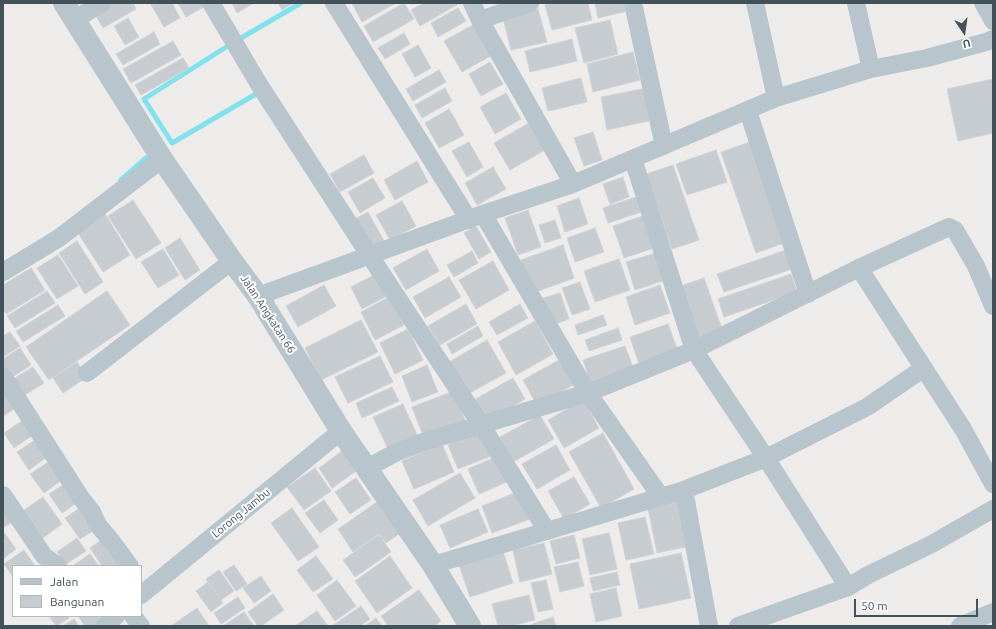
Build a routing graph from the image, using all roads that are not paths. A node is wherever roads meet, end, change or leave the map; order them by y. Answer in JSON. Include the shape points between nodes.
{"nodes":[{"id":1,"x":102,"y":3,"type":"edge"},
{"id":2,"x":211,"y":3,"type":"edge"},
{"id":3,"x":334,"y":3,"type":"edge"},
{"id":4,"x":472,"y":3,"type":"edge"},
{"id":5,"x":530,"y":3,"type":"edge"},
{"id":6,"x":633,"y":3,"type":"edge"},
{"id":7,"x":755,"y":3,"type":"edge"},
{"id":8,"x":856,"y":3,"type":"edge"},
{"id":9,"x":983,"y":3,"type":"edge"},
{"id":10,"x":69,"y":11,"type":"edge"},
{"id":11,"x":480,"y":20,"type":"junction"},
{"id":12,"x":993,"y":21,"type":"edge"},
{"id":13,"x":993,"y":39,"type":"edge"},
{"id":14,"x":871,"y":69,"type":"junction"},
{"id":15,"x":776,"y":98,"type":"junction"},
{"id":16,"x":748,"y":111,"type":"junction"},
{"id":17,"x":664,"y":146,"type":"junction"},
{"id":18,"x":158,"y":154,"type":"junction"},
{"id":19,"x":633,"y":158,"type":"junction"},
{"id":20,"x":573,"y":184,"type":"junction"},
{"id":21,"x":476,"y":217,"type":"junction"},
{"id":22,"x":370,"y":256,"type":"junction"},
{"id":23,"x":232,"y":261,"type":"junction"},
{"id":24,"x":858,"y":268,"type":"junction"},
{"id":25,"x":3,"y":272,"type":"edge"},
{"id":26,"x":808,"y":294,"type":"junction"},
{"id":27,"x":258,"y":296,"type":"junction"},
{"id":28,"x":993,"y":306,"type":"edge"},
{"id":29,"x":694,"y":350,"type":"junction"},
{"id":30,"x":924,"y":368,"type":"junction"},
{"id":31,"x":87,"y":373,"type":"dead end"},
{"id":32,"x":3,"y":376,"type":"edge"},
{"id":33,"x":588,"y":393,"type":"junction"},
{"id":34,"x":482,"y":426,"type":"junction"},
{"id":35,"x":341,"y":431,"type":"junction"},
{"id":36,"x":766,"y":458,"type":"junction"},
{"id":37,"x":367,"y":468,"type":"junction"},
{"id":38,"x":993,"y":484,"type":"edge"},
{"id":39,"x":684,"y":490,"type":"junction"},
{"id":40,"x":3,"y":496,"type":"edge"},
{"id":41,"x":661,"y":497,"type":"junction"},
{"id":42,"x":993,"y":509,"type":"edge"},
{"id":43,"x":547,"y":531,"type":"junction"},
{"id":44,"x":57,"y":565,"type":"edge"},
{"id":45,"x":129,"y":565,"type":"edge"},
{"id":46,"x":433,"y":565,"type":"junction"},
{"id":47,"x":848,"y":587,"type":"junction"},
{"id":48,"x":143,"y":589,"type":"edge"},
{"id":49,"x":993,"y":612,"type":"edge"},
{"id":50,"x":134,"y":617,"type":"edge"},
{"id":51,"x":141,"y":626,"type":"edge"},
{"id":52,"x":470,"y":626,"type":"edge"},
{"id":53,"x":709,"y":626,"type":"edge"},
{"id":54,"x":738,"y":626,"type":"edge"},
{"id":55,"x":960,"y":626,"type":"edge"}],
"edges":[{"from":1,"to":10,"type":"street"},
{"from":2,"to":22,"type":"street","via":[[263,90]]},
{"from":3,"to":21,"type":"street"},
{"from":4,"to":11,"type":"street"},
{"from":5,"to":11,"type":"street"},
{"from":6,"to":17,"type":"street"},
{"from":7,"to":15,"type":"street"},
{"from":8,"to":14,"type":"street"},
{"from":9,"to":12,"type":"street"},
{"from":10,"to":18,"type":"street","name":"Jalan Angkatan 66"},
{"from":11,"to":20,"type":"street"},
{"from":13,"to":14,"type":"street","via":[[927,58]]},
{"from":14,"to":15,"type":"street"},
{"from":15,"to":16,"type":"street"},
{"from":16,"to":17,"type":"street"},
{"from":16,"to":26,"type":"street"},
{"from":17,"to":19,"type":"street"},
{"from":18,"to":23,"type":"street","name":"Jalan Angkatan 66"},
{"from":18,"to":25,"type":"street","via":[[59,238]]},
{"from":19,"to":20,"type":"street"},
{"from":19,"to":29,"type":"street"},
{"from":20,"to":21,"type":"street"},
{"from":21,"to":22,"type":"street"},
{"from":21,"to":33,"type":"street"},
{"from":22,"to":27,"type":"street"},
{"from":22,"to":34,"type":"street"},
{"from":23,"to":27,"type":"street","name":"Jalan Angkatan 66"},
{"from":23,"to":31,"type":"street"},
{"from":24,"to":26,"type":"street"},
{"from":24,"to":28,"type":"street","via":[[942,229],[952,227],[976,266]]},
{"from":24,"to":30,"type":"street"},
{"from":26,"to":29,"type":"street"},
{"from":27,"to":35,"type":"street","name":"Jalan Angkatan 66"},
{"from":29,"to":33,"type":"street"},
{"from":29,"to":36,"type":"street"},
{"from":30,"to":36,"type":"street","via":[[867,407]]},
{"from":30,"to":38,"type":"street","via":[[963,429]]},
{"from":32,"to":45,"type":"street","via":[[98,525]]},
{"from":33,"to":34,"type":"street"},
{"from":33,"to":41,"type":"street"},
{"from":34,"to":37,"type":"street","via":[[426,441],[397,452]]},
{"from":34,"to":43,"type":"street"},
{"from":35,"to":37,"type":"street","name":"Jalan Angkatan 66"},
{"from":35,"to":48,"type":"street","name":"Lorong Jambu"},
{"from":36,"to":39,"type":"street"},
{"from":36,"to":47,"type":"street"},
{"from":37,"to":46,"type":"street","name":"Jalan Angkatan 66"},
{"from":39,"to":41,"type":"street"},
{"from":39,"to":53,"type":"street"},
{"from":40,"to":44,"type":"street","via":[[44,556]]},
{"from":41,"to":43,"type":"street"},
{"from":42,"to":47,"type":"street"},
{"from":43,"to":46,"type":"street"},
{"from":46,"to":52,"type":"street","name":"Jalan Angkatan 66"},
{"from":47,"to":54,"type":"street"},
{"from":49,"to":55,"type":"street"},
{"from":50,"to":51,"type":"street"}]}
